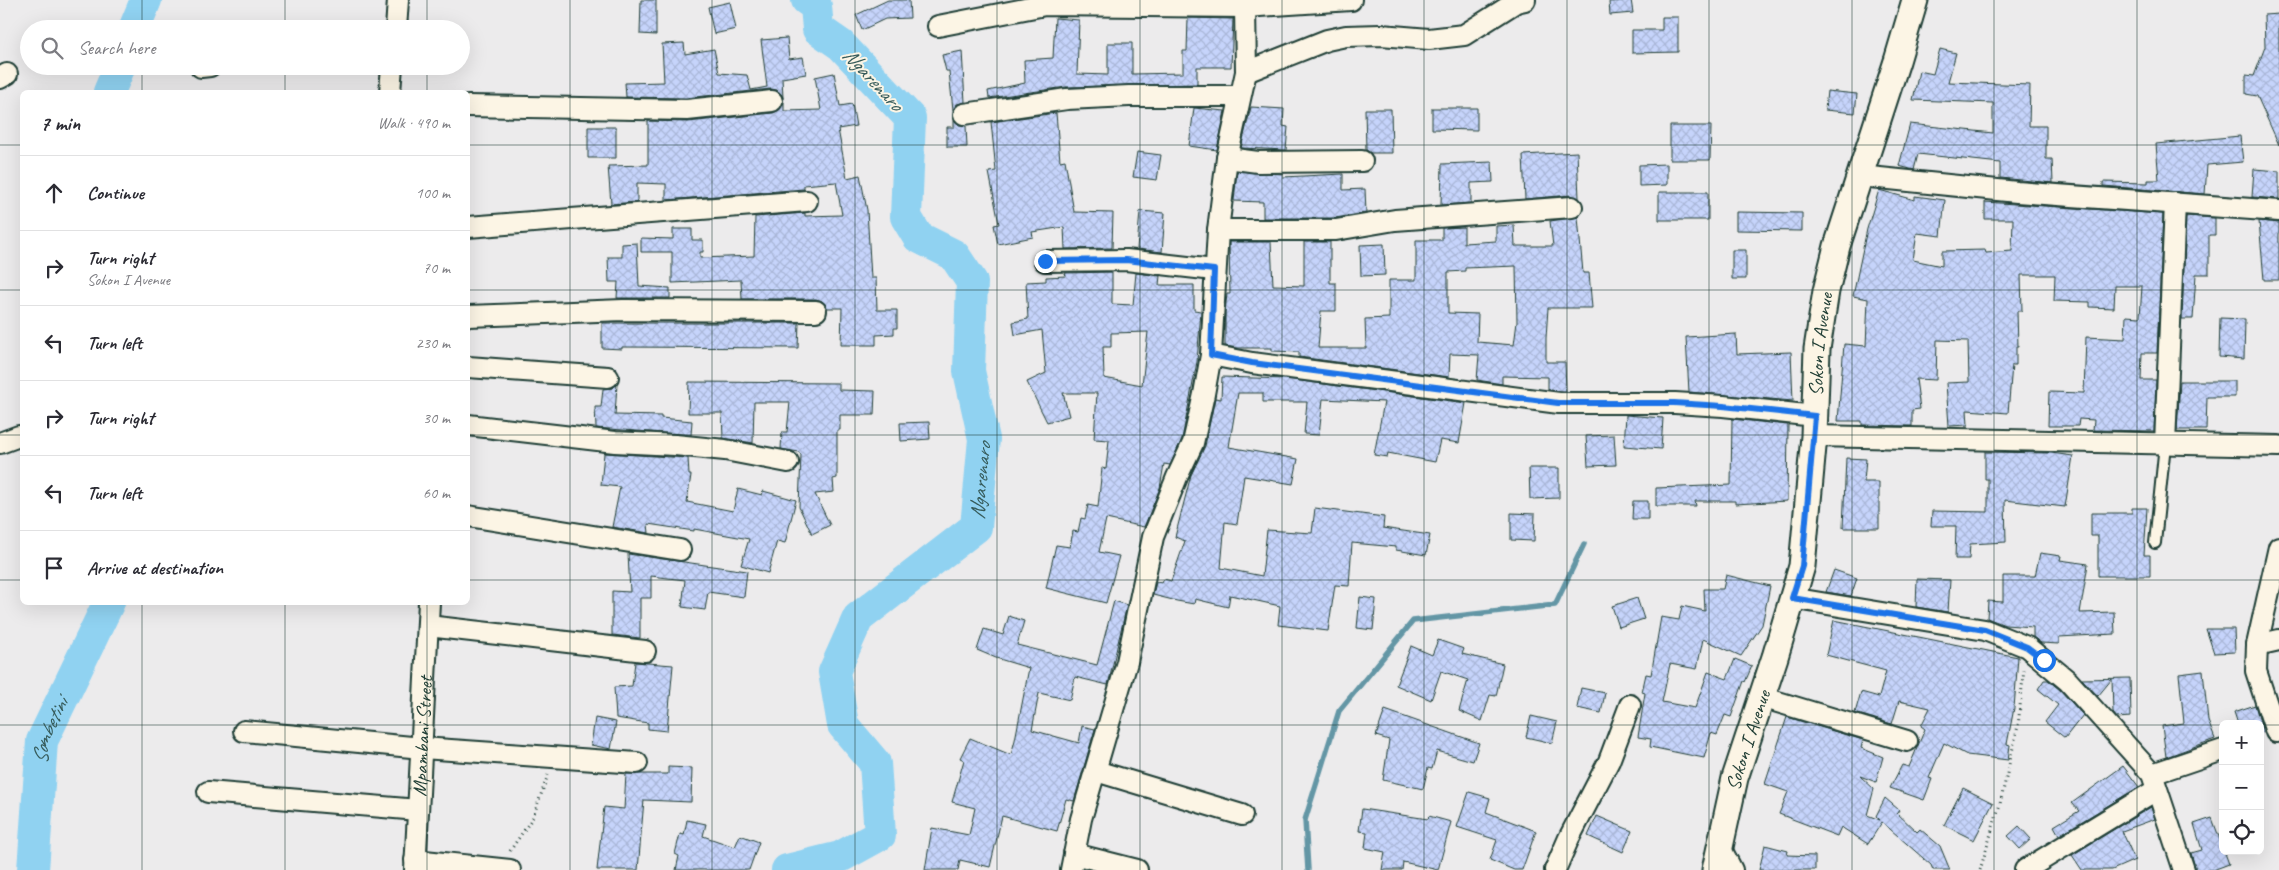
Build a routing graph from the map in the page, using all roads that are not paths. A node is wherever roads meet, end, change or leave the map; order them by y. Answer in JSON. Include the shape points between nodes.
{"nodes":[{"id":1,"x":398,"y":0,"type":"edge"},
{"id":2,"x":1351,"y":0,"type":"edge"},
{"id":3,"x":1525,"y":0,"type":"edge"},
{"id":4,"x":1914,"y":0,"type":"edge"},
{"id":5,"x":1246,"y":7,"type":"junction"},
{"id":6,"x":397,"y":20,"type":"edge"},
{"id":7,"x":938,"y":26,"type":"dead end"},
{"id":8,"x":1246,"y":72,"type":"junction"},
{"id":9,"x":391,"y":75,"type":"edge"},
{"id":10,"x":390,"y":90,"type":"edge"},
{"id":11,"x":1240,"y":96,"type":"junction"},
{"id":12,"x":772,"y":101,"type":"dead end"},
{"id":13,"x":470,"y":106,"type":"edge"},
{"id":14,"x":964,"y":114,"type":"dead end"},
{"id":15,"x":1228,"y":158,"type":"junction"},
{"id":16,"x":1362,"y":161,"type":"dead end"},
{"id":17,"x":1860,"y":176,"type":"junction"},
{"id":18,"x":807,"y":201,"type":"dead end"},
{"id":19,"x":2175,"y":204,"type":"junction"},
{"id":20,"x":1572,"y":207,"type":"dead end"},
{"id":21,"x":2279,"y":211,"type":"edge"},
{"id":22,"x":470,"y":227,"type":"edge"},
{"id":23,"x":1218,"y":230,"type":"junction"},
{"id":24,"x":1045,"y":261,"type":"dead end"},
{"id":25,"x":1214,"y":270,"type":"junction"},
{"id":26,"x":816,"y":312,"type":"dead end"},
{"id":27,"x":470,"y":316,"type":"edge"},
{"id":28,"x":1211,"y":355,"type":"junction"},
{"id":29,"x":470,"y":367,"type":"edge"},
{"id":30,"x":608,"y":377,"type":"dead end"},
{"id":31,"x":470,"y":425,"type":"edge"},
{"id":32,"x":1814,"y":426,"type":"junction"},
{"id":33,"x":20,"y":436,"type":"dead end"},
{"id":34,"x":0,"y":443,"type":"edge"},
{"id":35,"x":2165,"y":444,"type":"junction"},
{"id":36,"x":2279,"y":446,"type":"edge"},
{"id":37,"x":788,"y":462,"type":"dead end"},
{"id":38,"x":470,"y":516,"type":"edge"},
{"id":39,"x":2156,"y":543,"type":"dead end"},
{"id":40,"x":2279,"y":547,"type":"edge"},
{"id":41,"x":680,"y":550,"type":"dead end"},
{"id":42,"x":1792,"y":598,"type":"junction"},
{"id":43,"x":429,"y":605,"type":"edge"},
{"id":44,"x":428,"y":626,"type":"junction"},
{"id":45,"x":2279,"y":640,"type":"edge"},
{"id":46,"x":2257,"y":645,"type":"junction"},
{"id":47,"x":645,"y":651,"type":"dead end"},
{"id":48,"x":1762,"y":697,"type":"junction"},
{"id":49,"x":1630,"y":705,"type":"dead end"},
{"id":50,"x":244,"y":731,"type":"dead end"},
{"id":51,"x":2272,"y":734,"type":"edge"},
{"id":52,"x":1907,"y":740,"type":"dead end"},
{"id":53,"x":422,"y":748,"type":"junction"},
{"id":54,"x":2219,"y":752,"type":"edge"},
{"id":55,"x":637,"y":763,"type":"dead end"},
{"id":56,"x":1096,"y":771,"type":"junction"},
{"id":57,"x":2154,"y":782,"type":"junction"},
{"id":58,"x":208,"y":792,"type":"dead end"},
{"id":59,"x":418,"y":810,"type":"junction"},
{"id":60,"x":1242,"y":815,"type":"dead end"},
{"id":61,"x":1719,"y":845,"type":"junction"},
{"id":62,"x":1072,"y":862,"type":"edge"},
{"id":63,"x":415,"y":865,"type":"edge"},
{"id":64,"x":504,"y":869,"type":"edge"},
{"id":65,"x":1137,"y":870,"type":"edge"},
{"id":66,"x":1555,"y":870,"type":"edge"},
{"id":67,"x":1715,"y":870,"type":"edge"},
{"id":68,"x":1732,"y":870,"type":"edge"},
{"id":69,"x":2025,"y":870,"type":"edge"},
{"id":70,"x":2184,"y":870,"type":"edge"}],
"edges":[{"from":1,"to":6,"type":"street"},
{"from":2,"to":5,"type":"street"},
{"from":3,"to":8,"type":"street","via":[[1516,2],[1464,35],[1429,39],[1346,36],[1327,40]]},
{"from":4,"to":17,"type":"street","name":"Sokon I Avenue"},
{"from":5,"to":7,"type":"street","via":[[1045,5]]},
{"from":5,"to":8,"type":"street"},
{"from":8,"to":11,"type":"street"},
{"from":9,"to":10,"type":"street"},
{"from":11,"to":14,"type":"street","via":[[1067,99]]},
{"from":11,"to":15,"type":"street"},
{"from":12,"to":13,"type":"street","via":[[687,110]]},
{"from":15,"to":16,"type":"street","via":[[1258,162]]},
{"from":15,"to":23,"type":"street"},
{"from":17,"to":19,"type":"street"},
{"from":17,"to":32,"type":"street","name":"Sokon I Avenue","via":[[1826,292],[1817,349]]},
{"from":18,"to":22,"type":"street"},
{"from":19,"to":21,"type":"street"},
{"from":19,"to":35,"type":"street"},
{"from":20,"to":23,"type":"street","via":[[1394,220],[1336,230]]},
{"from":23,"to":25,"type":"street"},
{"from":24,"to":25,"type":"street","via":[[1126,260]]},
{"from":25,"to":28,"type":"street"},
{"from":26,"to":27,"type":"street","via":[[623,310]]},
{"from":28,"to":32,"type":"street","via":[[1272,366],[1558,403],[1704,405]]},
{"from":28,"to":56,"type":"street","via":[[1193,443],[1153,537],[1127,662]]},
{"from":29,"to":30,"type":"street"},
{"from":31,"to":37,"type":"street","via":[[615,442],[692,446]]},
{"from":32,"to":35,"type":"street"},
{"from":32,"to":42,"type":"street","name":"Sokon I Avenue","via":[[1802,566]]},
{"from":33,"to":34,"type":"street"},
{"from":35,"to":36,"type":"street"},
{"from":35,"to":39,"type":"lane"},
{"from":38,"to":41,"type":"street"},
{"from":40,"to":46,"type":"street"},
{"from":42,"to":48,"type":"street","name":"Sokon I Avenue"},
{"from":42,"to":57,"type":"street","via":[[1985,630],[2027,647],[2068,680]]},
{"from":43,"to":44,"type":"street","name":"Mpambani Street"},
{"from":44,"to":47,"type":"street"},
{"from":44,"to":53,"type":"street","name":"Mpambani Street"},
{"from":45,"to":46,"type":"street"},
{"from":46,"to":51,"type":"street","via":[[2256,671]]},
{"from":48,"to":52,"type":"street"},
{"from":48,"to":61,"type":"street","name":"Sokon I Avenue","via":[[1734,778]]},
{"from":49,"to":66,"type":"street","via":[[1609,761]]},
{"from":50,"to":53,"type":"street"},
{"from":53,"to":55,"type":"street"},
{"from":53,"to":59,"type":"street","name":"Mpambani Street"},
{"from":54,"to":57,"type":"street"},
{"from":56,"to":60,"type":"street"},
{"from":56,"to":62,"type":"street"},
{"from":57,"to":69,"type":"street"},
{"from":57,"to":70,"type":"street"},
{"from":58,"to":59,"type":"street"},
{"from":59,"to":63,"type":"street","name":"Mpambani Street"},
{"from":61,"to":67,"type":"street","name":"Sokon I Avenue"},
{"from":61,"to":68,"type":"street"},
{"from":62,"to":65,"type":"street"},
{"from":63,"to":64,"type":"street"}]}
